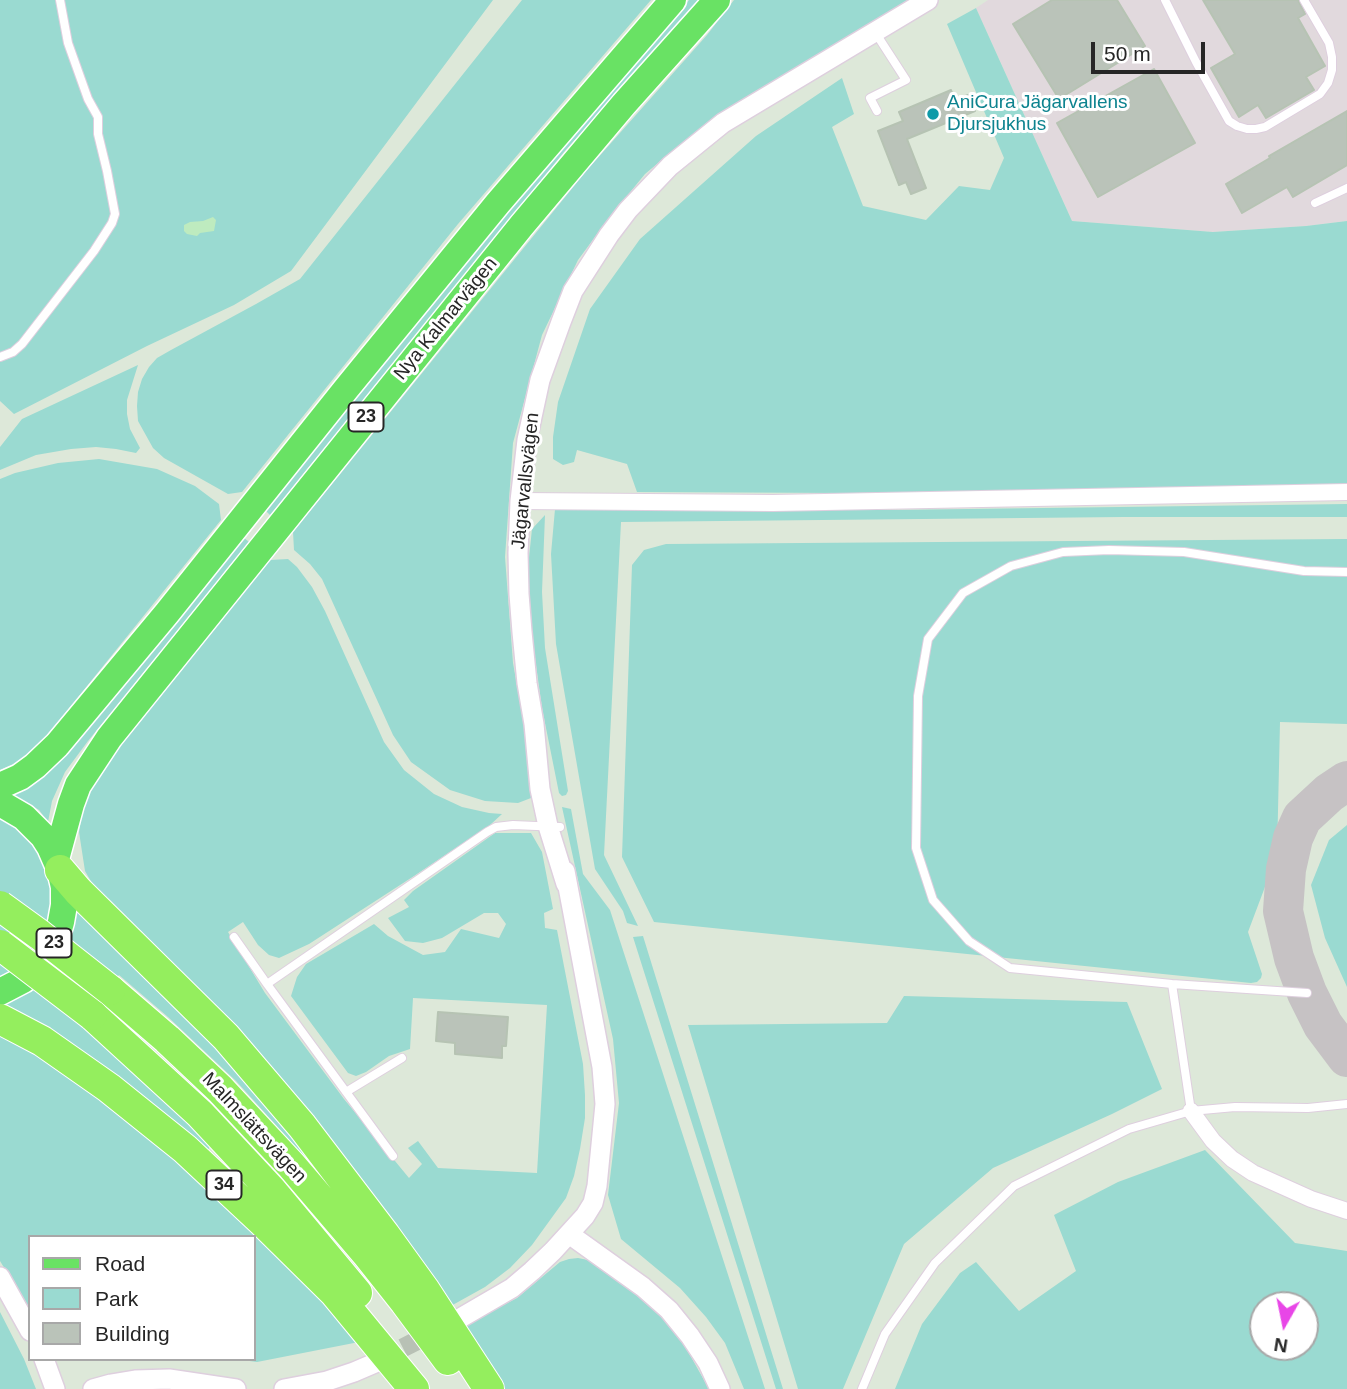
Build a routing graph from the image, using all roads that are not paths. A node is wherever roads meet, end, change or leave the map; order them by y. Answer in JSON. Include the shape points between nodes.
{"nodes":[{"id":1,"x":60,"y":0,"type":"edge"},
{"id":2,"x":673,"y":0,"type":"edge"},
{"id":3,"x":717,"y":0,"type":"edge"},
{"id":4,"x":928,"y":0,"type":"edge"},
{"id":5,"x":1165,"y":0,"type":"edge"},
{"id":6,"x":1304,"y":0,"type":"edge"},
{"id":7,"x":875,"y":32,"type":"junction"},
{"id":8,"x":877,"y":111,"type":"dead end"},
{"id":9,"x":1347,"y":188,"type":"edge"},
{"id":10,"x":1315,"y":203,"type":"dead end"},
{"id":11,"x":0,"y":357,"type":"edge"},
{"id":12,"x":1347,"y":492,"type":"edge"},
{"id":13,"x":520,"y":501,"type":"junction"},
{"id":14,"x":1347,"y":572,"type":"edge"},
{"id":15,"x":0,"y":786,"type":"edge"},
{"id":16,"x":0,"y":803,"type":"edge"},
{"id":17,"x":554,"y":827,"type":"junction"},
{"id":18,"x":58,"y":865,"type":"junction"},
{"id":19,"x":0,"y":906,"type":"edge"},
{"id":20,"x":234,"y":936,"type":"dead end"},
{"id":21,"x":0,"y":945,"type":"edge"},
{"id":22,"x":267,"y":984,"type":"junction"},
{"id":23,"x":1172,"y":984,"type":"junction"},
{"id":24,"x":0,"y":992,"type":"edge"},
{"id":25,"x":1307,"y":993,"type":"dead end"},
{"id":26,"x":0,"y":1019,"type":"edge"},
{"id":27,"x":402,"y":1058,"type":"dead end"},
{"id":28,"x":346,"y":1092,"type":"junction"},
{"id":29,"x":1347,"y":1104,"type":"edge"},
{"id":30,"x":1191,"y":1111,"type":"junction"},
{"id":31,"x":393,"y":1156,"type":"dead end"},
{"id":32,"x":1347,"y":1211,"type":"edge"},
{"id":33,"x":569,"y":1234,"type":"junction"},
{"id":34,"x":0,"y":1277,"type":"edge"},
{"id":35,"x":457,"y":1320,"type":"tunnel mouth"},
{"id":36,"x":28,"y":1327,"type":"edge"},
{"id":37,"x":45,"y":1361,"type":"edge"},
{"id":38,"x":375,"y":1363,"type":"tunnel mouth"},
{"id":39,"x":55,"y":1389,"type":"edge"},
{"id":40,"x":93,"y":1389,"type":"edge"},
{"id":41,"x":236,"y":1389,"type":"edge"},
{"id":42,"x":284,"y":1389,"type":"edge"},
{"id":43,"x":414,"y":1389,"type":"edge"},
{"id":44,"x":430,"y":1389,"type":"edge"},
{"id":45,"x":468,"y":1389,"type":"edge"},
{"id":46,"x":489,"y":1389,"type":"edge"},
{"id":47,"x":720,"y":1389,"type":"edge"},
{"id":48,"x":862,"y":1389,"type":"edge"}],
"edges":[{"from":1,"to":11,"type":"lane","via":[[68,43],[97,117],[115,214],[94,251],[22,344]]},
{"from":2,"to":15,"type":"main road","name":"Nya Kalmarvägen","number":"23","via":[[498,203],[57,746],[20,777]]},
{"from":3,"to":18,"type":"main road","name":"Nya Kalmarvägen","number":"23","via":[[514,236],[108,738],[78,785]]},
{"from":4,"to":7,"type":"street","name":"Jägarvallsvägen"},
{"from":5,"to":6,"type":"lane","via":[[1229,121],[1256,129],[1320,94],[1328,83],[1332,70],[1329,43]]},
{"from":7,"to":8,"type":"lane","via":[[906,80],[870,98]]},
{"from":7,"to":13,"type":"street","name":"Jägarvallsvägen","via":[[723,123],[690,148],[649,186],[609,235],[573,291],[549,351],[529,430]]},
{"from":9,"to":10,"type":"lane"},
{"from":12,"to":13,"type":"street","via":[[773,503]]},
{"from":13,"to":17,"type":"street","name":"Jägarvallsvägen","via":[[519,594],[527,682],[556,804]]},
{"from":14,"to":23,"type":"lane","via":[[1304,571],[1184,552],[1063,552],[1011,566],[963,593],[928,639],[918,696],[916,848],[933,900],[969,941],[1010,968]]},
{"from":16,"to":18,"type":"main road","name":"Nya Kalmarvägen","number":"23","via":[[34,825]]},
{"from":17,"to":22,"type":"lane","via":[[496,827]]},
{"from":17,"to":33,"type":"street","name":"Jägarvallsvägen","via":[[602,1067],[605,1104],[593,1203]]},
{"from":18,"to":24,"type":"main road","name":"Nya Kalmarvägen","number":"23","via":[[64,905],[56,939],[36,968]]},
{"from":18,"to":46,"type":"highway","via":[[78,891],[226,1037],[302,1126],[424,1289]]},
{"from":19,"to":45,"type":"highway","name":"Malmslättsvägen","bridge":true,"via":[[110,990],[220,1089],[368,1254]]},
{"from":20,"to":22,"type":"lane"},
{"from":21,"to":44,"type":"highway","name":"Malmslättsvägen","bridge":true,"via":[[92,1015],[200,1114],[345,1277]]},
{"from":22,"to":28,"type":"lane"},
{"from":23,"to":25,"type":"lane"},
{"from":23,"to":30,"type":"lane"},
{"from":26,"to":43,"type":"highway","number":"34","via":[[42,1041],[109,1088],[185,1149],[334,1293]]},
{"from":27,"to":28,"type":"lane"},
{"from":28,"to":31,"type":"lane"},
{"from":29,"to":30,"type":"lane"},
{"from":30,"to":32,"type":"street","via":[[1213,1141],[1253,1173]]},
{"from":30,"to":48,"type":"lane","via":[[1129,1129],[1014,1186],[935,1263],[886,1334]]},
{"from":33,"to":35,"type":"street","name":"Jägarvallsvägen","via":[[512,1288]]},
{"from":33,"to":47,"type":"street","via":[[669,1310],[690,1335]]},
{"from":34,"to":36,"type":"street"},
{"from":37,"to":39,"type":"street"},
{"from":38,"to":42,"type":"street","via":[[327,1381]]},
{"from":40,"to":41,"type":"street","via":[[169,1379]]}]}
